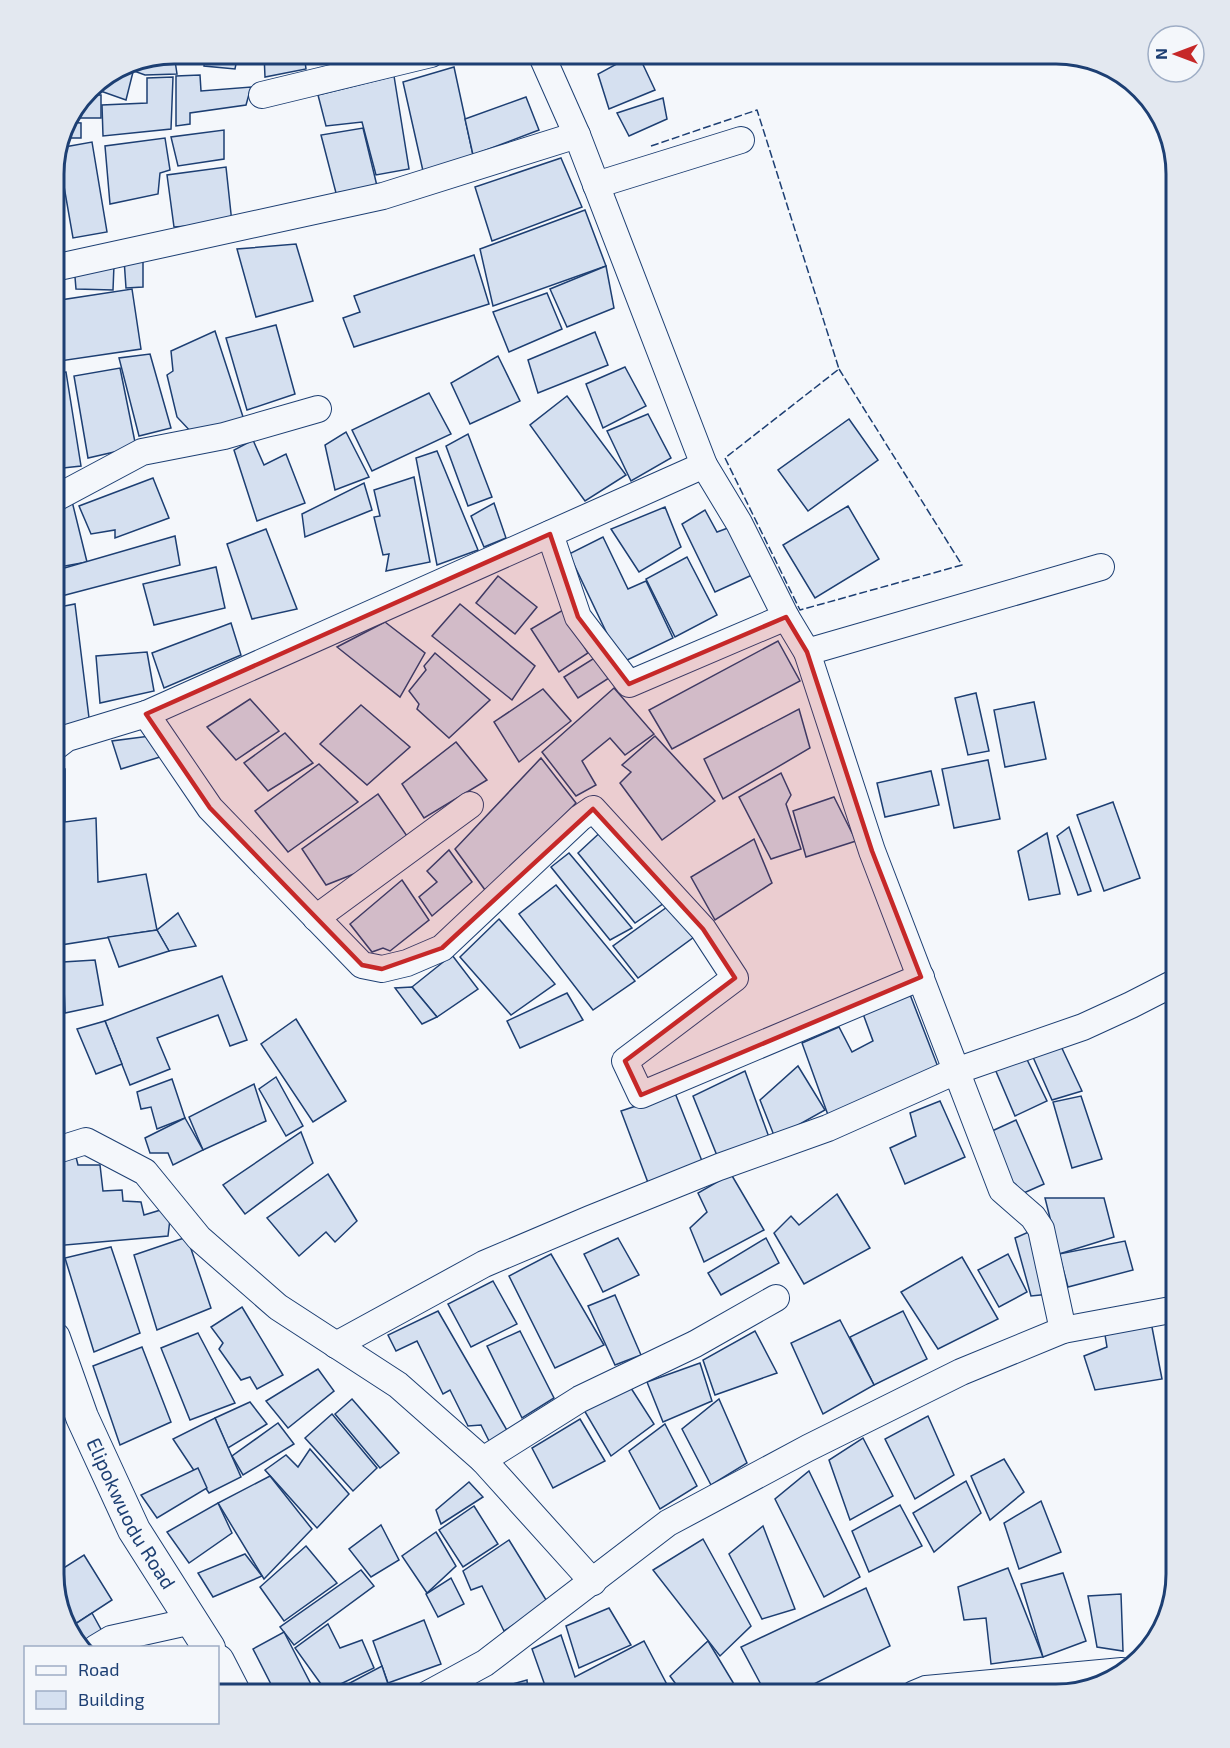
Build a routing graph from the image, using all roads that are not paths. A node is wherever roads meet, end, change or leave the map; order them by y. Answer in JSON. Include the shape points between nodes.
{"nodes":[{"id":1,"x":385,"y":65,"type":"edge"},
{"id":2,"x":546,"y":65,"type":"edge"},
{"id":3,"x":262,"y":95,"type":"dead end"},
{"id":4,"x":577,"y":135,"type":"junction"},
{"id":5,"x":741,"y":140,"type":"dead end"},
{"id":6,"x":596,"y":185,"type":"junction"},
{"id":7,"x":65,"y":266,"type":"edge"},
{"id":8,"x":318,"y":410,"type":"dead end"},
{"id":9,"x":704,"y":465,"type":"junction"},
{"id":10,"x":65,"y":493,"type":"edge"},
{"id":11,"x":550,"y":534,"type":"junction"},
{"id":12,"x":1101,"y":567,"type":"dead end"},
{"id":13,"x":786,"y":617,"type":"junction"},
{"id":14,"x":807,"y":652,"type":"junction"},
{"id":15,"x":146,"y":714,"type":"junction"},
{"id":16,"x":65,"y":740,"type":"edge"},
{"id":17,"x":470,"y":805,"type":"dead end"},
{"id":18,"x":316,"y":918,"type":"junction"},
{"id":19,"x":921,"y":977,"type":"junction"},
{"id":20,"x":1166,"y":987,"type":"edge"},
{"id":21,"x":956,"y":1071,"type":"junction"},
{"id":22,"x":64,"y":1148,"type":"edge"},
{"id":23,"x":776,"y":1298,"type":"dead end"},
{"id":24,"x":1166,"y":1311,"type":"edge"},
{"id":25,"x":1063,"y":1330,"type":"junction"},
{"id":26,"x":336,"y":1345,"type":"junction"},
{"id":27,"x":64,"y":1367,"type":"edge"},
{"id":28,"x":483,"y":1460,"type":"junction"},
{"id":29,"x":593,"y":1582,"type":"junction"},
{"id":30,"x":192,"y":1621,"type":"junction"},
{"id":31,"x":98,"y":1646,"type":"edge"},
{"id":32,"x":208,"y":1646,"type":"edge"},
{"id":33,"x":219,"y":1663,"type":"edge"},
{"id":34,"x":1102,"y":1673,"type":"edge"},
{"id":35,"x":229,"y":1683,"type":"edge"},
{"id":36,"x":448,"y":1683,"type":"edge"},
{"id":37,"x":981,"y":1684,"type":"edge"}],
"edges":[{"from":1,"to":3,"type":"street"},
{"from":2,"to":4,"type":"street"},
{"from":4,"to":6,"type":"street"},
{"from":4,"to":7,"type":"street","via":[[383,196]]},
{"from":5,"to":6,"type":"street"},
{"from":6,"to":9,"type":"street"},
{"from":8,"to":10,"type":"street","via":[[224,436],[142,452]]},
{"from":9,"to":11,"type":"street"},
{"from":9,"to":13,"type":"street","via":[[739,523]]},
{"from":11,"to":13,"type":"street","via":[[578,617],[629,684]]},
{"from":11,"to":15,"type":"street"},
{"from":12,"to":14,"type":"street"},
{"from":13,"to":14,"type":"street"},
{"from":14,"to":19,"type":"street","via":[[872,851]]},
{"from":15,"to":16,"type":"street"},
{"from":15,"to":18,"type":"street","via":[[210,808]]},
{"from":17,"to":18,"type":"street"},
{"from":18,"to":19,"type":"street","via":[[362,965],[382,969],[407,963],[442,948],[593,809],[703,929],[735,978],[624,1062],[641,1095]]},
{"from":19,"to":21,"type":"street"},
{"from":20,"to":21,"type":"street","via":[[1083,1027]]},
{"from":21,"to":25,"type":"street","via":[[1002,1190],[1041,1229]]},
{"from":21,"to":26,"type":"street","via":[[828,1128],[708,1172],[484,1264]]},
{"from":22,"to":26,"type":"street","via":[[86,1141],[145,1172],[199,1238],[278,1307]]},
{"from":23,"to":28,"type":"street","via":[[695,1344],[580,1400]]},
{"from":24,"to":25,"type":"street"},
{"from":25,"to":29,"type":"street","via":[[961,1372],[668,1523]]},
{"from":26,"to":28,"type":"street","via":[[398,1385]]},
{"from":27,"to":30,"type":"street","name":"Elipokwuodu Road","via":[[82,1417],[135,1530]]},
{"from":28,"to":29,"type":"street"},
{"from":29,"to":36,"type":"street","via":[[485,1663]]},
{"from":30,"to":31,"type":"street","via":[[111,1639]]},
{"from":30,"to":32,"type":"street","name":"Elipokwuodu Road"},
{"from":33,"to":35,"type":"street"},
{"from":34,"to":37,"type":"street"}]}
